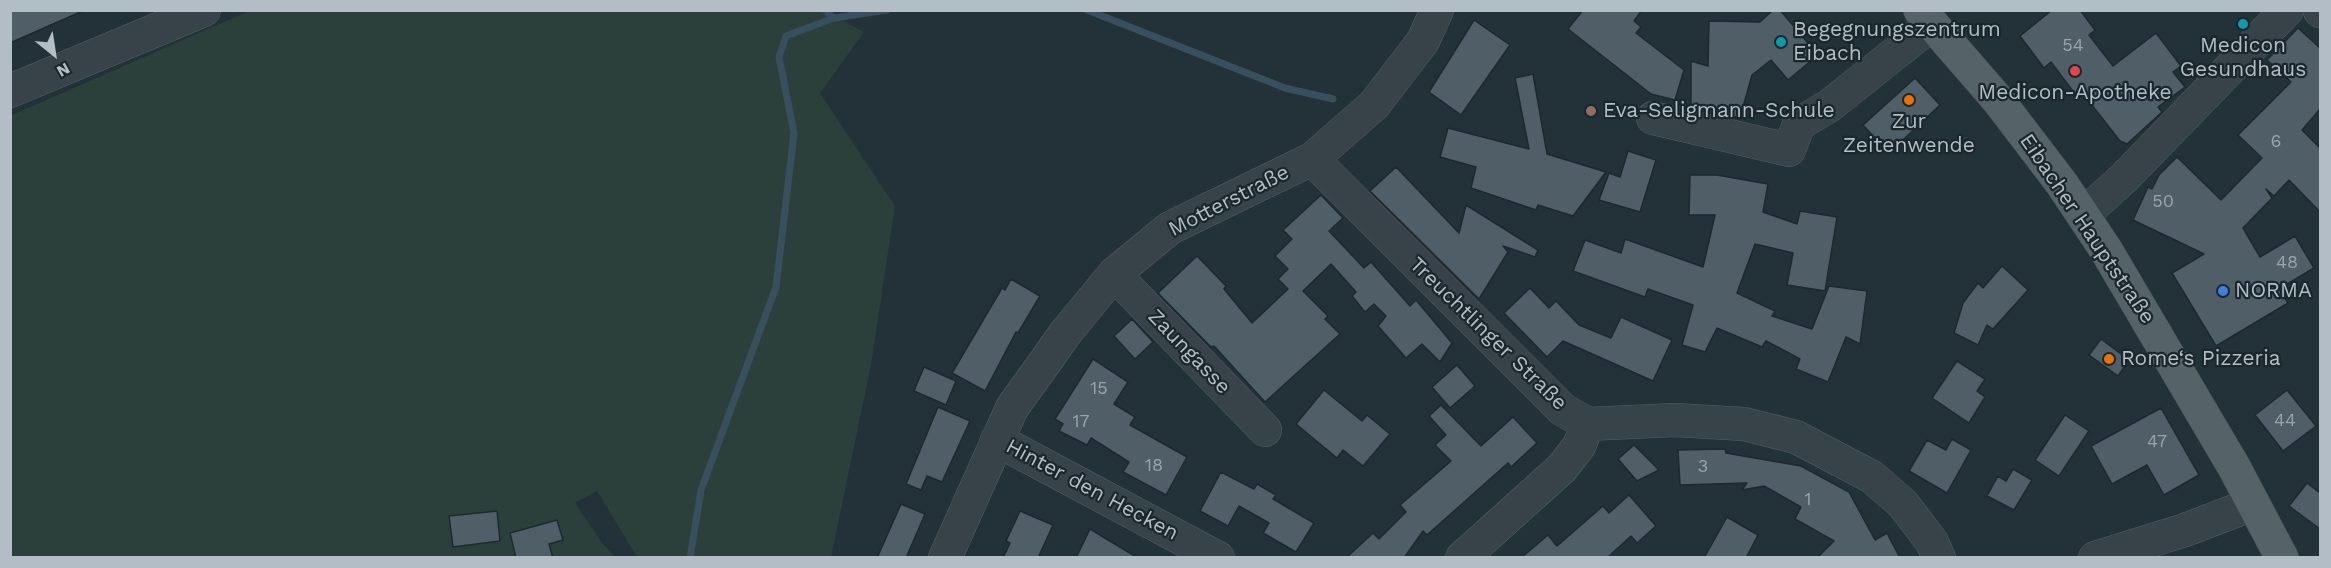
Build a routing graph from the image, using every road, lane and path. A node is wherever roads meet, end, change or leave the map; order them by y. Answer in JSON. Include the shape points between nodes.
{"nodes":[{"id":1,"x":204,"y":10,"type":"edge"},
{"id":2,"x":1437,"y":10,"type":"edge"},
{"id":3,"x":2288,"y":10,"type":"edge"},
{"id":4,"x":1925,"y":16,"type":"edge"},
{"id":5,"x":10,"y":91,"type":"edge"},
{"id":6,"x":1653,"y":118,"type":"dead end"},
{"id":7,"x":1312,"y":159,"type":"junction"},
{"id":8,"x":2083,"y":215,"type":"junction"},
{"id":9,"x":1114,"y":274,"type":"junction"},
{"id":10,"x":1588,"y":424,"type":"junction"},
{"id":11,"x":1265,"y":430,"type":"dead end"},
{"id":12,"x":998,"y":440,"type":"junction"},
{"id":13,"x":2253,"y":504,"type":"junction"},
{"id":14,"x":945,"y":558,"type":"edge"},
{"id":15,"x":1218,"y":558,"type":"edge"},
{"id":16,"x":1462,"y":558,"type":"edge"},
{"id":17,"x":1939,"y":558,"type":"edge"},
{"id":18,"x":2095,"y":558,"type":"edge"},
{"id":19,"x":2282,"y":558,"type":"edge"}],
"edges":[{"from":1,"to":5,"type":"street"},
{"from":2,"to":7,"type":"street","name":"Motterstraße","via":[[1423,41],[1374,105]]},
{"from":3,"to":8,"type":"street"},
{"from":4,"to":6,"type":"street","via":[[1917,36],[1829,106],[1799,124],[1789,150]]},
{"from":4,"to":8,"type":"main road","name":"Eibacher Hauptstraße","via":[[1998,100]]},
{"from":7,"to":9,"type":"street","name":"Motterstraße","via":[[1170,228]]},
{"from":7,"to":10,"type":"street","name":"Treuchtlinger Straße","via":[[1563,410]]},
{"from":8,"to":13,"type":"main road","name":"Eibacher Hauptstraße","via":[[2134,295]]},
{"from":9,"to":11,"type":"street","name":"Zaungasse"},
{"from":9,"to":12,"type":"street","name":"Motterstraße","via":[[1012,408]]},
{"from":10,"to":16,"type":"street","via":[[1579,446],[1562,468]]},
{"from":10,"to":17,"type":"street","name":"Treuchtlinger Straße","via":[[1674,420],[1744,424],[1796,437],[1872,477],[1903,504],[1932,542]]},
{"from":12,"to":14,"type":"street","name":"Motterstraße"},
{"from":12,"to":15,"type":"street","name":"Hinter den Hecken"},
{"from":13,"to":18,"type":"street"},
{"from":13,"to":19,"type":"main road","name":"Eibacher Hauptstraße"}]}
